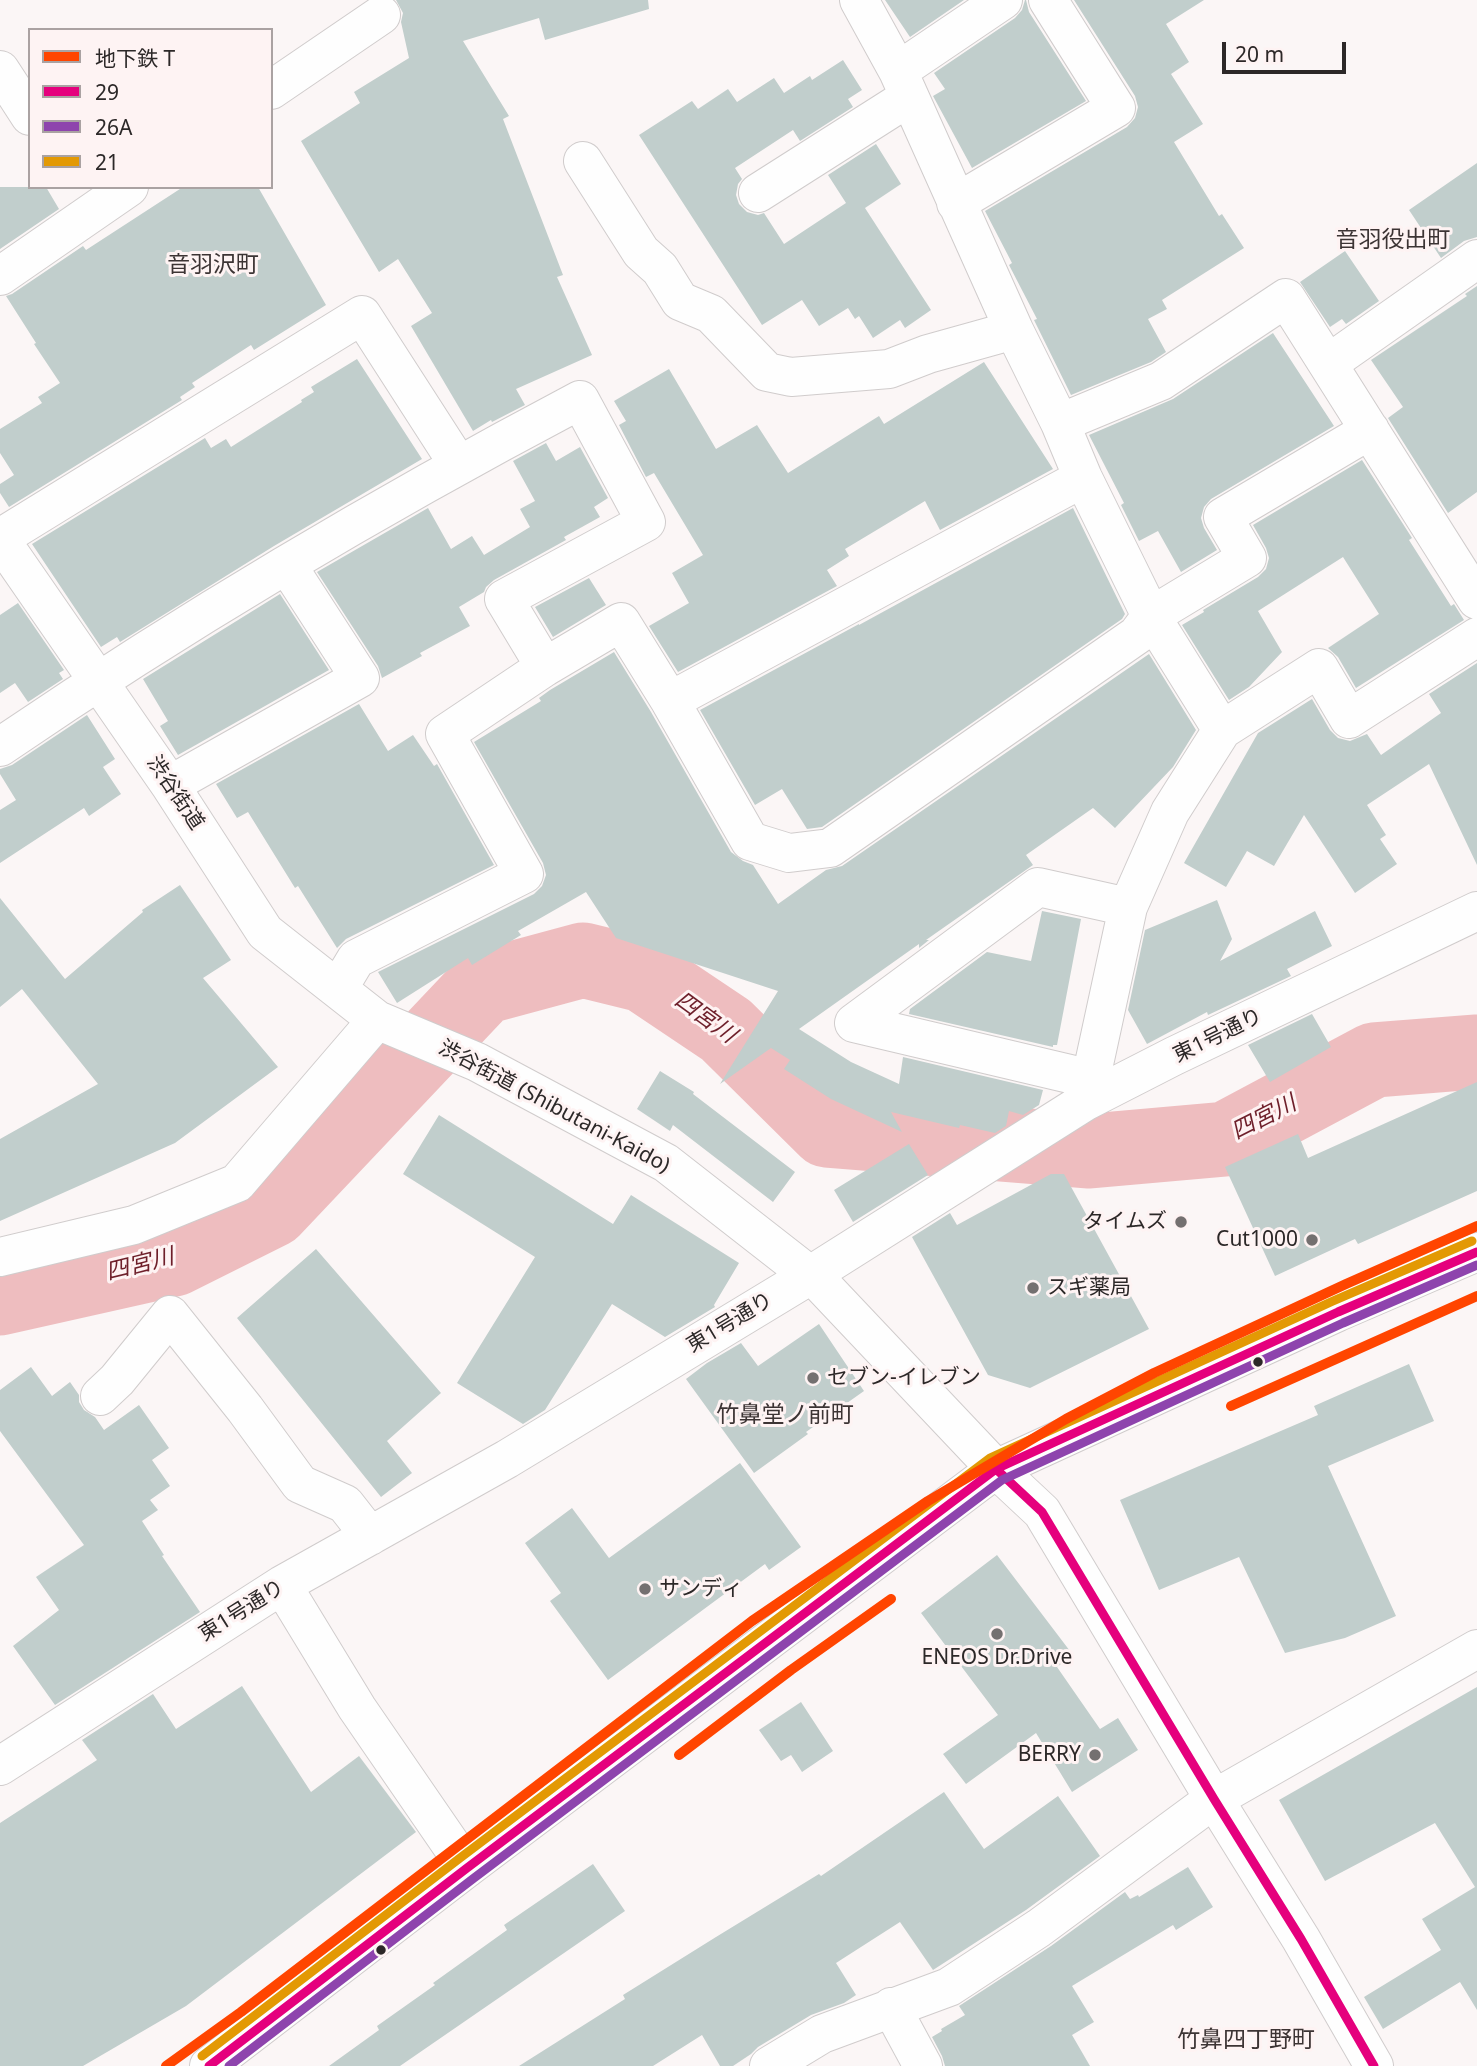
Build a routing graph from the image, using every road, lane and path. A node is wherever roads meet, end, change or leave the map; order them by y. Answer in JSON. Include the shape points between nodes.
{"nodes":[{"id":1,"x":859,"y":0,"type":"edge"},
{"id":2,"x":1003,"y":0,"type":"edge"},
{"id":3,"x":1048,"y":0,"type":"edge"},
{"id":4,"x":381,"y":15,"type":"dead end"},
{"id":5,"x":0,"y":70,"type":"edge"},
{"id":6,"x":904,"y":84,"type":"junction"},
{"id":7,"x":273,"y":89,"type":"edge"},
{"id":8,"x":28,"y":113,"type":"edge"},
{"id":9,"x":583,"y":161,"type":"dead end"},
{"id":10,"x":122,"y":189,"type":"edge"},
{"id":11,"x":758,"y":193,"type":"dead end"},
{"id":12,"x":85,"y":200,"type":"edge"},
{"id":13,"x":956,"y":204,"type":"junction"},
{"id":14,"x":1477,"y":259,"type":"edge"},
{"id":15,"x":0,"y":276,"type":"edge"},
{"id":16,"x":1014,"y":330,"type":"junction"},
{"id":17,"x":1329,"y":363,"type":"junction"},
{"id":18,"x":1060,"y":423,"type":"junction"},
{"id":19,"x":1370,"y":430,"type":"junction"},
{"id":20,"x":458,"y":464,"type":"junction"},
{"id":21,"x":1083,"y":478,"type":"junction"},
{"id":22,"x":0,"y":538,"type":"edge"},
{"id":23,"x":287,"y":565,"type":"junction"},
{"id":24,"x":1477,"y":600,"type":"edge"},
{"id":25,"x":1151,"y":616,"type":"junction"},
{"id":26,"x":1477,"y":637,"type":"edge"},
{"id":27,"x":545,"y":667,"type":"junction"},
{"id":28,"x":98,"y":681,"type":"junction"},
{"id":29,"x":670,"y":701,"type":"junction"},
{"id":30,"x":1222,"y":730,"type":"junction"},
{"id":31,"x":0,"y":747,"type":"edge"},
{"id":32,"x":170,"y":785,"type":"junction"},
{"id":33,"x":1129,"y":907,"type":"junction"},
{"id":34,"x":1477,"y":911,"type":"edge"},
{"id":35,"x":338,"y":989,"type":"junction"},
{"id":36,"x":377,"y":1020,"type":"junction"},
{"id":37,"x":1089,"y":1090,"type":"junction"},
{"id":38,"x":1477,"y":1252,"type":"edge"},
{"id":39,"x":0,"y":1257,"type":"edge"},
{"id":40,"x":809,"y":1276,"type":"junction"},
{"id":41,"x":100,"y":1396,"type":"dead end"},
{"id":42,"x":996,"y":1469,"type":"junction"},
{"id":43,"x":370,"y":1536,"type":"junction"},
{"id":44,"x":282,"y":1585,"type":"junction"},
{"id":45,"x":1477,"y":1649,"type":"edge"},
{"id":46,"x":0,"y":1766,"type":"edge"},
{"id":47,"x":1214,"y":1799,"type":"junction"},
{"id":48,"x":467,"y":1868,"type":"junction"},
{"id":49,"x":891,"y":2007,"type":"junction"},
{"id":50,"x":209,"y":2066,"type":"edge"},
{"id":51,"x":769,"y":2066,"type":"edge"},
{"id":52,"x":923,"y":2066,"type":"edge"},
{"id":53,"x":1374,"y":2066,"type":"edge"}],
"edges":[{"from":1,"to":6,"type":"street"},
{"from":2,"to":6,"type":"street"},
{"from":3,"to":13,"type":"street","via":[[1116,108]]},
{"from":4,"to":7,"type":"street"},
{"from":5,"to":8,"type":"street"},
{"from":6,"to":11,"type":"street"},
{"from":6,"to":13,"type":"street"},
{"from":9,"to":16,"type":"street","via":[[641,253],[660,269],[681,301],[711,314],[767,372],[791,377],[889,369]]},
{"from":10,"to":12,"type":"street"},
{"from":12,"to":15,"type":"street"},
{"from":13,"to":16,"type":"street"},
{"from":14,"to":17,"type":"street"},
{"from":16,"to":18,"type":"street"},
{"from":17,"to":18,"type":"street","via":[[1286,298],[1161,381]]},
{"from":17,"to":19,"type":"street"},
{"from":18,"to":21,"type":"street"},
{"from":19,"to":24,"type":"street"},
{"from":19,"to":25,"type":"street","via":[[1223,517],[1247,558]]},
{"from":20,"to":22,"type":"street","via":[[362,314]]},
{"from":20,"to":23,"type":"street"},
{"from":20,"to":27,"type":"street","via":[[580,400],[646,522],[504,599]]},
{"from":21,"to":25,"type":"street"},
{"from":21,"to":29,"type":"street"},
{"from":22,"to":28,"type":"street","name":"渋谷街道"},
{"from":23,"to":28,"type":"street"},
{"from":23,"to":32,"type":"street","via":[[360,678]]},
{"from":25,"to":29,"type":"street","via":[[1137,635],[830,848],[789,853],[750,841]]},
{"from":25,"to":30,"type":"street"},
{"from":26,"to":30,"type":"street","via":[[1349,719],[1319,668]]},
{"from":27,"to":29,"type":"street","via":[[621,622]]},
{"from":27,"to":35,"type":"street","via":[[444,734],[524,874],[356,959]]},
{"from":28,"to":31,"type":"street"},
{"from":28,"to":32,"type":"street","name":"渋谷街道"},
{"from":30,"to":33,"type":"street","via":[[1170,812]]},
{"from":32,"to":35,"type":"street","name":"渋谷街道","via":[[265,932]]},
{"from":33,"to":37,"type":"street"},
{"from":33,"to":37,"type":"street","via":[[1038,887],[854,1023]]},
{"from":34,"to":37,"type":"street","name":"東1号通り","via":[[1174,1056]]},
{"from":35,"to":36,"type":"street","name":"渋谷街道"},
{"from":36,"to":39,"type":"street","via":[[237,1183],[134,1225]]},
{"from":36,"to":40,"type":"street","name":"渋谷街道 (Shibutani-Kaido)","via":[[477,1062],[666,1163]]},
{"from":37,"to":40,"type":"street","name":"東1号通り"},
{"from":38,"to":42,"type":"street"},
{"from":40,"to":42,"type":"street","name":"渋谷街道 (Shibutani-Kaido)"},
{"from":40,"to":43,"type":"street","name":"東1号通り"},
{"from":41,"to":43,"type":"street","via":[[170,1315],[300,1484],[345,1504]]},
{"from":42,"to":47,"type":"street","via":[[1042,1512]]},
{"from":42,"to":48,"type":"street"},
{"from":43,"to":44,"type":"street","name":"東1号通り"},
{"from":44,"to":46,"type":"street","name":"東1号通り"},
{"from":44,"to":48,"type":"street","via":[[357,1708]]},
{"from":45,"to":47,"type":"street"},
{"from":47,"to":49,"type":"street","via":[[1039,1928],[949,1987]]},
{"from":47,"to":53,"type":"street"},
{"from":48,"to":50,"type":"street"},
{"from":49,"to":51,"type":"street","via":[[822,2034]]},
{"from":49,"to":52,"type":"street"}]}
